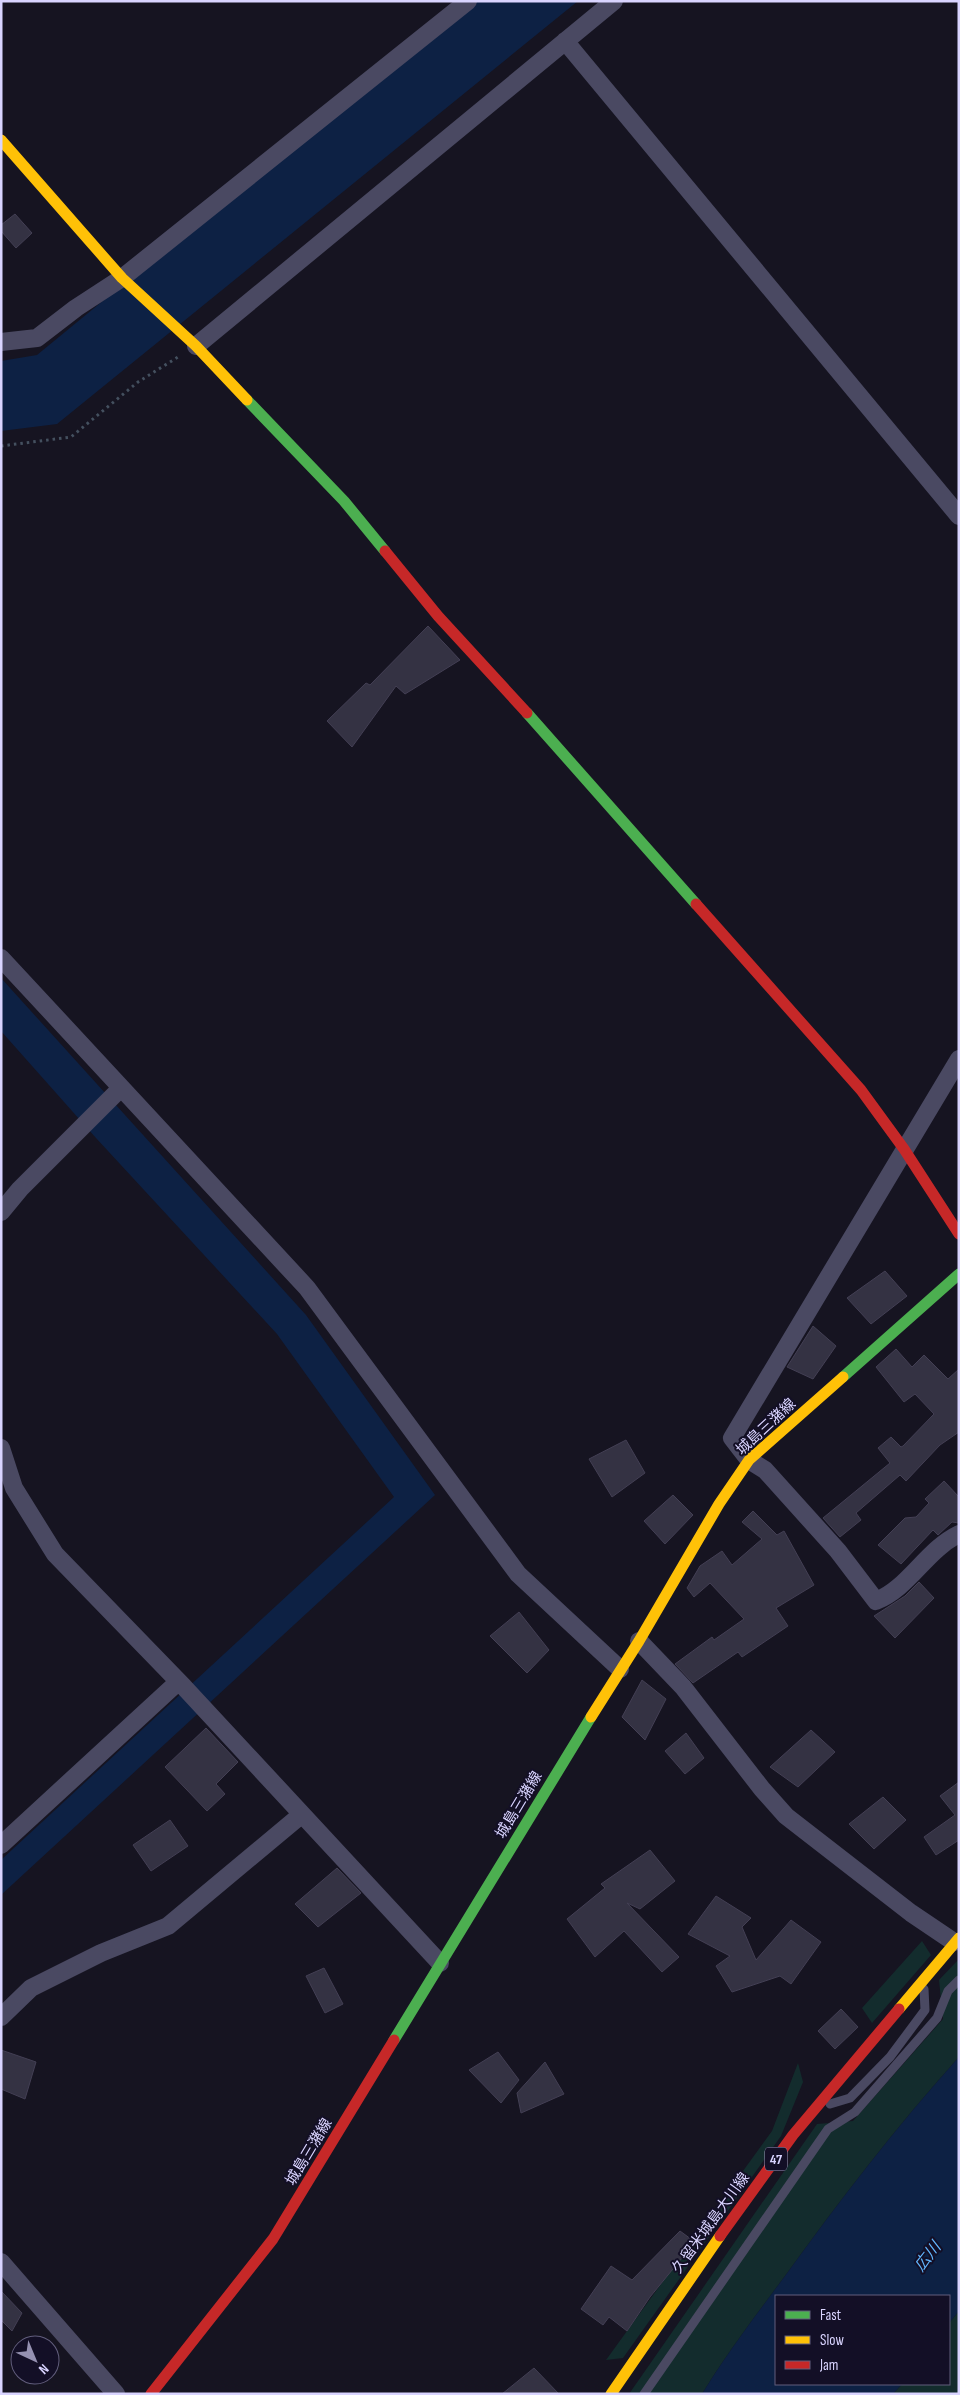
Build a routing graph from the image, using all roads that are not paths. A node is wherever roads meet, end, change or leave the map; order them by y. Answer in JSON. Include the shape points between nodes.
{"nodes":[{"id":1,"x":468,"y":1,"type":"edge"},
{"id":2,"x":614,"y":1,"type":"edge"},
{"id":3,"x":565,"y":40,"type":"junction"},
{"id":4,"x":1,"y":140,"type":"edge"},
{"id":5,"x":122,"y":278,"type":"junction"},
{"id":6,"x":1,"y":342,"type":"edge"},
{"id":7,"x":196,"y":346,"type":"junction"},
{"id":8,"x":959,"y":516,"type":"edge"},
{"id":9,"x":1,"y":958,"type":"edge"},
{"id":10,"x":959,"y":1059,"type":"edge"},
{"id":11,"x":121,"y":1088,"type":"junction"},
{"id":12,"x":904,"y":1149,"type":"junction"},
{"id":13,"x":1,"y":1212,"type":"edge"},
{"id":14,"x":959,"y":1234,"type":"edge"},
{"id":15,"x":959,"y":1274,"type":"edge"},
{"id":16,"x":1,"y":1448,"type":"edge"},
{"id":17,"x":749,"y":1460,"type":"junction"},
{"id":18,"x":8,"y":1488,"type":"edge"},
{"id":19,"x":959,"y":1534,"type":"edge"},
{"id":20,"x":639,"y":1641,"type":"junction"},
{"id":21,"x":620,"y":1669,"type":"junction"},
{"id":22,"x":181,"y":1685,"type":"junction"},
{"id":23,"x":301,"y":1815,"type":"junction"},
{"id":24,"x":1,"y":1845,"type":"edge"},
{"id":25,"x":956,"y":1940,"type":"edge"},
{"id":26,"x":440,"y":1963,"type":"junction"},
{"id":27,"x":923,"y":1979,"type":"junction"},
{"id":28,"x":959,"y":1980,"type":"edge"},
{"id":29,"x":1,"y":2017,"type":"edge"},
{"id":30,"x":890,"y":2057,"type":"junction"},
{"id":31,"x":898,"y":2064,"type":"junction"},
{"id":32,"x":816,"y":2108,"type":"junction"},
{"id":33,"x":1,"y":2262,"type":"edge"},
{"id":34,"x":116,"y":2394,"type":"edge"},
{"id":35,"x":151,"y":2394,"type":"edge"},
{"id":36,"x":612,"y":2394,"type":"edge"},
{"id":37,"x":644,"y":2394,"type":"edge"}],
"edges":[{"from":1,"to":5,"type":"street"},
{"from":2,"to":3,"type":"street"},
{"from":3,"to":7,"type":"street"},
{"from":3,"to":8,"type":"street"},
{"from":4,"to":5,"type":"main road"},
{"from":5,"to":6,"type":"street","via":[[37,338]]},
{"from":5,"to":7,"type":"main road"},
{"from":7,"to":12,"type":"main road","via":[[344,501],[438,616],[861,1090]]},
{"from":9,"to":11,"type":"street"},
{"from":10,"to":12,"type":"street"},
{"from":11,"to":13,"type":"street","via":[[20,1188]]},
{"from":11,"to":21,"type":"street","via":[[307,1288],[518,1574]]},
{"from":12,"to":14,"type":"main road"},
{"from":12,"to":17,"type":"street","via":[[732,1438]]},
{"from":15,"to":17,"type":"main road","name":"城島三潴線"},
{"from":16,"to":18,"type":"street"},
{"from":17,"to":19,"type":"street","via":[[765,1470],[838,1551],[876,1601],[889,1596],[944,1541]]},
{"from":17,"to":20,"type":"main road","name":"城島三潴線","via":[[719,1504]]},
{"from":18,"to":22,"type":"street","via":[[55,1554]]},
{"from":20,"to":21,"type":"main road","name":"城島三潴線"},
{"from":20,"to":25,"type":"street","via":[[683,1687],[786,1816],[911,1913]]},
{"from":21,"to":26,"type":"main road","name":"城島三潴線"},
{"from":22,"to":23,"type":"street"},
{"from":22,"to":24,"type":"street"},
{"from":23,"to":26,"type":"street"},
{"from":23,"to":29,"type":"street","via":[[168,1926],[101,1953],[31,1988]]},
{"from":25,"to":27,"type":"main road","name":"久留米城島大川線","number":"47"},
{"from":26,"to":35,"type":"main road","name":"城島三潴線","via":[[273,2239]]},
{"from":27,"to":30,"type":"lane","via":[[925,2010]]},
{"from":27,"to":32,"type":"main road","name":"久留米城島大川線","number":"47"},
{"from":28,"to":31,"type":"lane","via":[[948,1991],[937,2018]]},
{"from":30,"to":31,"type":"lane"},
{"from":30,"to":32,"type":"lane","via":[[850,2098]]},
{"from":31,"to":37,"type":"lane","via":[[855,2112],[828,2129]]},
{"from":32,"to":36,"type":"main road","name":"久留米城島大川線","number":"47","via":[[694,2272]]},
{"from":33,"to":34,"type":"street"}]}
